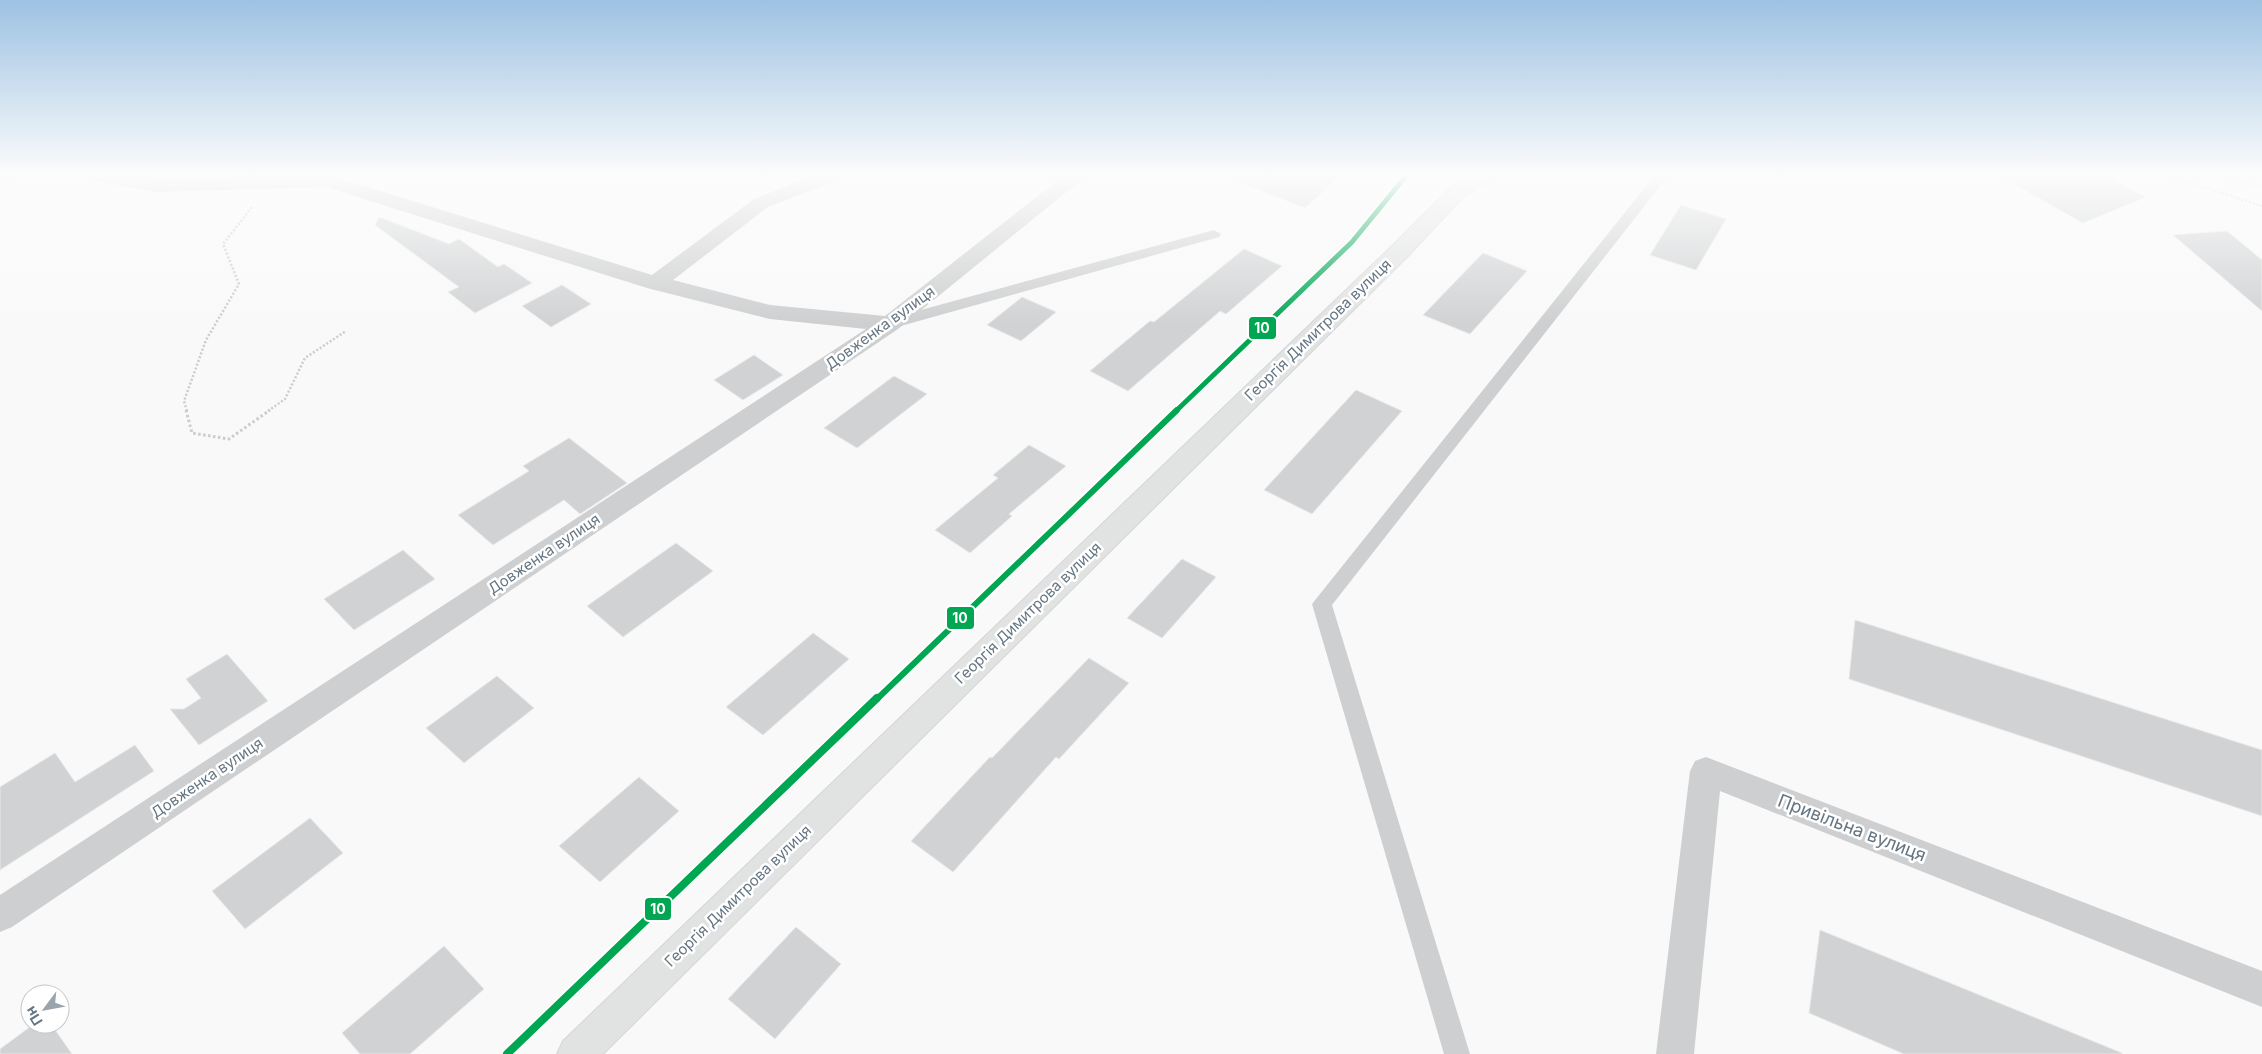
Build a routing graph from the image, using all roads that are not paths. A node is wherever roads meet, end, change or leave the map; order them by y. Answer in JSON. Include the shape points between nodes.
{"nodes":[{"id":1,"x":469,"y":225,"type":"edge"},
{"id":2,"x":732,"y":225,"type":"edge"},
{"id":3,"x":1014,"y":225,"type":"edge"},
{"id":4,"x":1425,"y":225,"type":"edge"},
{"id":5,"x":1622,"y":225,"type":"edge"},
{"id":6,"x":1214,"y":234,"type":"dead end"},
{"id":7,"x":655,"y":283,"type":"junction"},
{"id":8,"x":890,"y":324,"type":"junction"},
{"id":9,"x":0,"y":915,"type":"edge"},
{"id":10,"x":2262,"y":989,"type":"edge"},
{"id":11,"x":576,"y":1054,"type":"edge"},
{"id":12,"x":1457,"y":1054,"type":"edge"},
{"id":13,"x":1675,"y":1054,"type":"edge"}],
"edges":[{"from":1,"to":7,"type":"street"},
{"from":2,"to":7,"type":"street"},
{"from":3,"to":8,"type":"street","name":"Довженка вулиця"},
{"from":4,"to":11,"type":"street","name":"Георгія Димитрова вулиця"},
{"from":5,"to":12,"type":"lane","via":[[1322,604]]},
{"from":6,"to":8,"type":"lane"},
{"from":7,"to":8,"type":"street","via":[[770,312]]},
{"from":8,"to":9,"type":"street","name":"Довженка вулиця"},
{"from":10,"to":13,"type":"street","name":"Привільна вулиця","via":[[1706,771]]}]}
